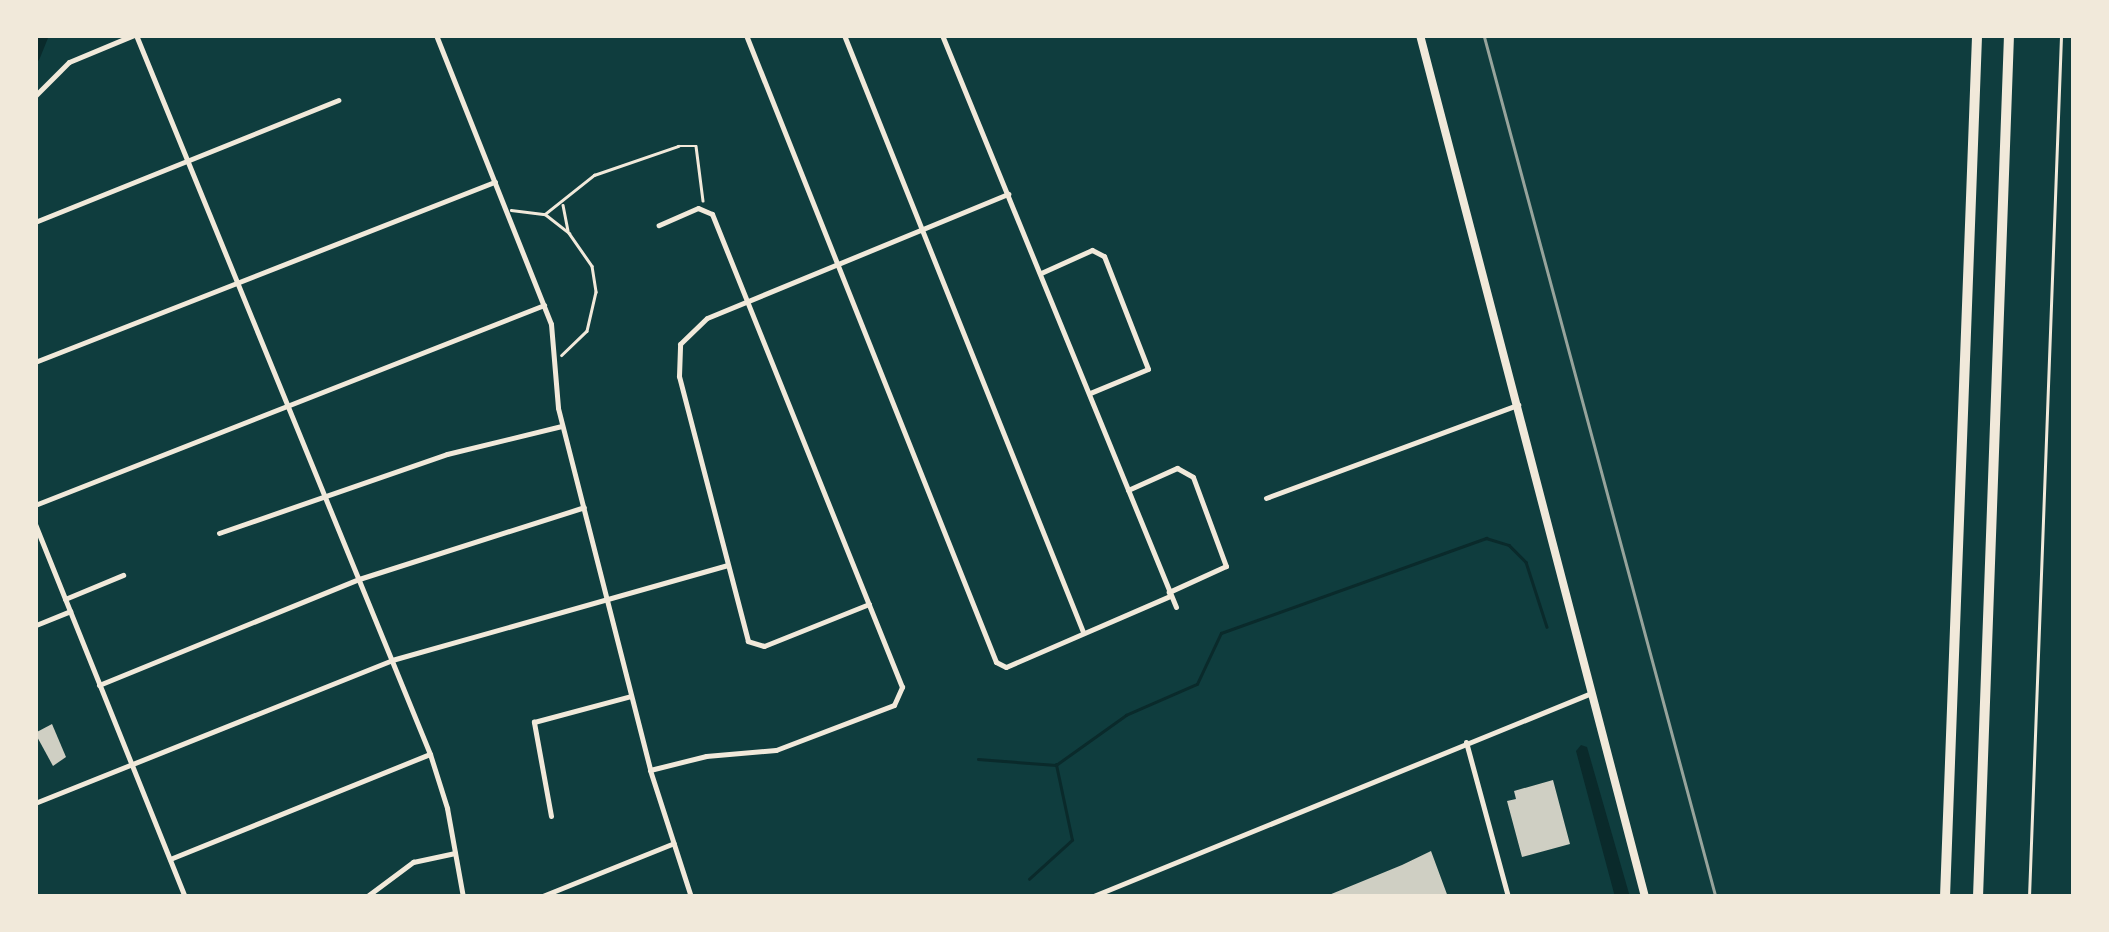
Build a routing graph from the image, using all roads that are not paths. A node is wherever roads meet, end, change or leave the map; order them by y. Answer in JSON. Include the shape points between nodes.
{"nodes":[{"id":1,"x":135,"y":35,"type":"edge"},
{"id":2,"x":436,"y":35,"type":"edge"},
{"id":3,"x":746,"y":35,"type":"edge"},
{"id":4,"x":844,"y":35,"type":"edge"},
{"id":5,"x":942,"y":35,"type":"edge"},
{"id":6,"x":1420,"y":35,"type":"edge"},
{"id":7,"x":1977,"y":35,"type":"edge"},
{"id":8,"x":2010,"y":35,"type":"edge"},
{"id":9,"x":2061,"y":35,"type":"edge"},
{"id":10,"x":35,"y":96,"type":"edge"},
{"id":11,"x":338,"y":100,"type":"dead end"},
{"id":12,"x":187,"y":159,"type":"junction"},
{"id":13,"x":494,"y":182,"type":"junction"},
{"id":14,"x":1008,"y":194,"type":"junction"},
{"id":15,"x":35,"y":222,"type":"edge"},
{"id":16,"x":659,"y":224,"type":"dead end"},
{"id":17,"x":922,"y":228,"type":"junction"},
{"id":18,"x":838,"y":263,"type":"junction"},
{"id":19,"x":1040,"y":273,"type":"junction"},
{"id":20,"x":238,"y":282,"type":"junction"},
{"id":21,"x":748,"y":302,"type":"junction"},
{"id":22,"x":545,"y":304,"type":"junction"},
{"id":23,"x":35,"y":362,"type":"edge"},
{"id":24,"x":1089,"y":394,"type":"junction"},
{"id":25,"x":1518,"y":405,"type":"junction"},
{"id":26,"x":288,"y":408,"type":"junction"},
{"id":27,"x":562,"y":426,"type":"junction"},
{"id":28,"x":1128,"y":490,"type":"junction"},
{"id":29,"x":1266,"y":498,"type":"dead end"},
{"id":30,"x":326,"y":499,"type":"junction"},
{"id":31,"x":35,"y":505,"type":"edge"},
{"id":32,"x":584,"y":507,"type":"junction"},
{"id":33,"x":35,"y":524,"type":"edge"},
{"id":34,"x":218,"y":533,"type":"dead end"},
{"id":35,"x":727,"y":565,"type":"junction"},
{"id":36,"x":123,"y":575,"type":"dead end"},
{"id":37,"x":359,"y":580,"type":"junction"},
{"id":38,"x":1170,"y":594,"type":"junction"},
{"id":39,"x":606,"y":597,"type":"junction"},
{"id":40,"x":64,"y":599,"type":"junction"},
{"id":41,"x":869,"y":604,"type":"junction"},
{"id":42,"x":1176,"y":607,"type":"dead end"},
{"id":43,"x":70,"y":611,"type":"junction"},
{"id":44,"x":36,"y":625,"type":"edge"},
{"id":45,"x":1083,"y":632,"type":"junction"},
{"id":46,"x":392,"y":660,"type":"junction"},
{"id":47,"x":99,"y":685,"type":"junction"},
{"id":48,"x":1588,"y":694,"type":"junction"},
{"id":49,"x":632,"y":696,"type":"junction"},
{"id":50,"x":1466,"y":742,"type":"junction"},
{"id":51,"x":430,"y":754,"type":"junction"},
{"id":52,"x":132,"y":766,"type":"junction"},
{"id":53,"x":650,"y":770,"type":"junction"},
{"id":54,"x":35,"y":803,"type":"edge"},
{"id":55,"x":551,"y":816,"type":"dead end"},
{"id":56,"x":674,"y":844,"type":"junction"},
{"id":57,"x":455,"y":853,"type":"junction"},
{"id":58,"x":170,"y":858,"type":"junction"},
{"id":59,"x":185,"y":897,"type":"edge"},
{"id":60,"x":366,"y":897,"type":"edge"},
{"id":61,"x":463,"y":897,"type":"edge"},
{"id":62,"x":540,"y":897,"type":"edge"},
{"id":63,"x":692,"y":897,"type":"edge"},
{"id":64,"x":1091,"y":897,"type":"edge"},
{"id":65,"x":1508,"y":897,"type":"edge"},
{"id":66,"x":1645,"y":897,"type":"edge"},
{"id":67,"x":1945,"y":897,"type":"edge"},
{"id":68,"x":1978,"y":897,"type":"edge"},
{"id":69,"x":2029,"y":897,"type":"edge"}],
"edges":[{"from":1,"to":10,"type":"street","via":[[69,62]]},
{"from":1,"to":12,"type":"street"},
{"from":2,"to":13,"type":"street"},
{"from":3,"to":18,"type":"street"},
{"from":4,"to":17,"type":"street"},
{"from":5,"to":14,"type":"street"},
{"from":6,"to":25,"type":"street"},
{"from":7,"to":67,"type":"highway"},
{"from":8,"to":68,"type":"highway"},
{"from":9,"to":69,"type":"lane"},
{"from":11,"to":12,"type":"street"},
{"from":12,"to":15,"type":"street"},
{"from":12,"to":20,"type":"street"},
{"from":13,"to":20,"type":"street"},
{"from":13,"to":22,"type":"street"},
{"from":14,"to":17,"type":"street"},
{"from":14,"to":19,"type":"street"},
{"from":16,"to":21,"type":"street","via":[[704,208],[712,214]]},
{"from":17,"to":18,"type":"street"},
{"from":17,"to":45,"type":"street"},
{"from":18,"to":21,"type":"street"},
{"from":18,"to":45,"type":"street","via":[[996,662],[1006,667]]},
{"from":19,"to":24,"type":"street"},
{"from":19,"to":24,"type":"street","via":[[1100,250],[1146,362],[1143,374]]},
{"from":20,"to":23,"type":"street"},
{"from":20,"to":26,"type":"street"},
{"from":21,"to":35,"type":"street","via":[[694,324],[678,351]]},
{"from":21,"to":41,"type":"street"},
{"from":22,"to":26,"type":"street"},
{"from":22,"to":27,"type":"street"},
{"from":24,"to":28,"type":"street"},
{"from":25,"to":29,"type":"street"},
{"from":25,"to":48,"type":"street"},
{"from":26,"to":30,"type":"street"},
{"from":26,"to":31,"type":"street"},
{"from":27,"to":30,"type":"street","via":[[448,454]]},
{"from":27,"to":32,"type":"street"},
{"from":28,"to":38,"type":"street"},
{"from":28,"to":38,"type":"street","via":[[1178,468],[1192,477],[1226,566]]},
{"from":30,"to":34,"type":"street"},
{"from":30,"to":37,"type":"street"},
{"from":32,"to":37,"type":"street"},
{"from":32,"to":39,"type":"street"},
{"from":33,"to":40,"type":"street"},
{"from":35,"to":39,"type":"street"},
{"from":35,"to":41,"type":"street","via":[[754,645]]},
{"from":36,"to":40,"type":"street"},
{"from":37,"to":46,"type":"street"},
{"from":37,"to":47,"type":"street"},
{"from":38,"to":42,"type":"street"},
{"from":38,"to":45,"type":"street"},
{"from":39,"to":46,"type":"street"},
{"from":39,"to":49,"type":"street"},
{"from":40,"to":43,"type":"street"},
{"from":41,"to":53,"type":"street","via":[[902,687],[899,700],[776,750],[706,756]]},
{"from":43,"to":44,"type":"street"},
{"from":43,"to":47,"type":"street"},
{"from":46,"to":51,"type":"street"},
{"from":46,"to":52,"type":"street"},
{"from":47,"to":52,"type":"street"},
{"from":48,"to":50,"type":"street"},
{"from":48,"to":66,"type":"street"},
{"from":49,"to":53,"type":"street"},
{"from":49,"to":55,"type":"street","via":[[534,722],[531,734]]},
{"from":50,"to":64,"type":"street"},
{"from":50,"to":65,"type":"street"},
{"from":51,"to":57,"type":"street"},
{"from":51,"to":58,"type":"street"},
{"from":52,"to":54,"type":"street"},
{"from":52,"to":58,"type":"street"},
{"from":53,"to":56,"type":"street"},
{"from":56,"to":62,"type":"street"},
{"from":56,"to":63,"type":"street"},
{"from":57,"to":60,"type":"street","via":[[413,862]]},
{"from":57,"to":61,"type":"street"},
{"from":58,"to":59,"type":"street"}]}
